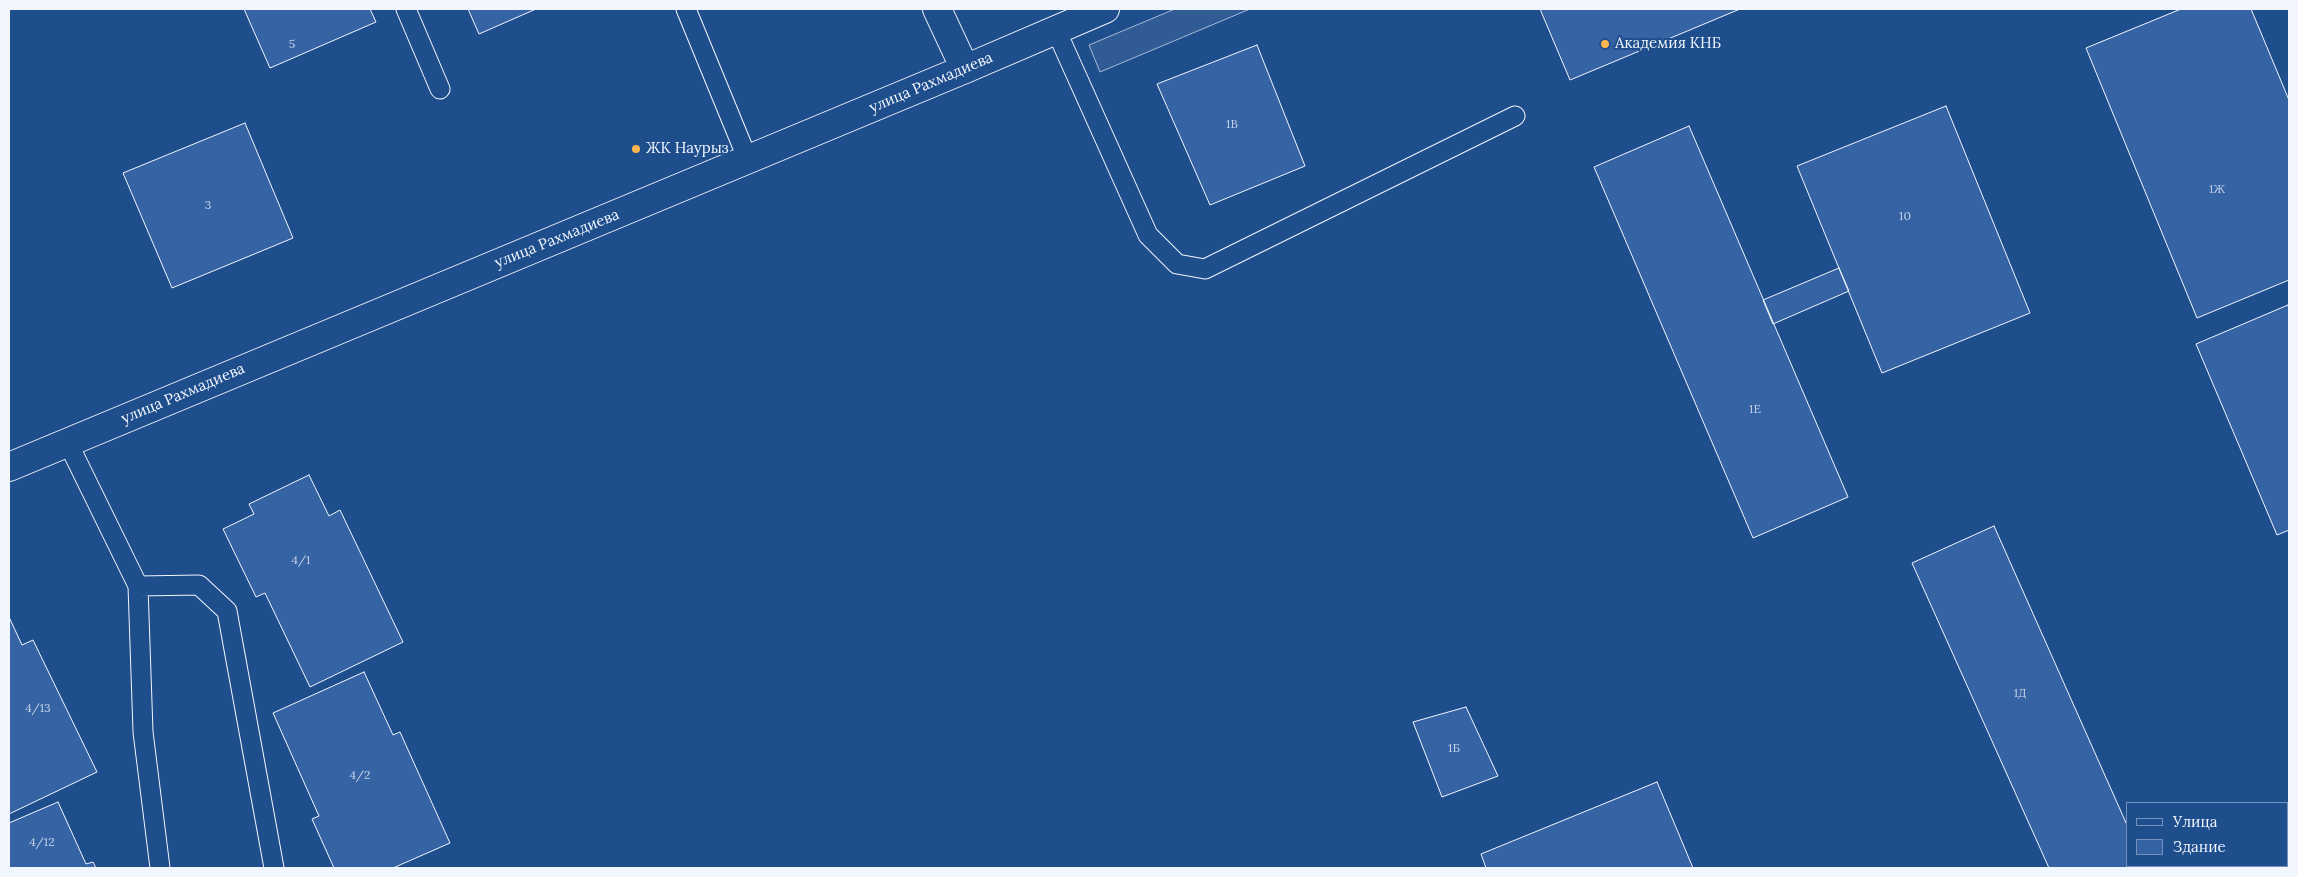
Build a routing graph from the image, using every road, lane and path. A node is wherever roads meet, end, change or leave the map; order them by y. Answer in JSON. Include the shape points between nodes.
{"nodes":[{"id":1,"x":406,"y":9,"type":"edge"},
{"id":2,"x":687,"y":9,"type":"edge"},
{"id":3,"x":937,"y":9,"type":"edge"},
{"id":4,"x":1105,"y":9,"type":"edge"},
{"id":5,"x":1056,"y":30,"type":"junction"},
{"id":6,"x":965,"y":69,"type":"junction"},
{"id":7,"x":440,"y":89,"type":"dead end"},
{"id":8,"x":1515,"y":116,"type":"dead end"},
{"id":9,"x":748,"y":160,"type":"junction"},
{"id":10,"x":68,"y":443,"type":"junction"},
{"id":11,"x":9,"y":467,"type":"edge"},
{"id":12,"x":138,"y":586,"type":"junction"},
{"id":13,"x":160,"y":868,"type":"edge"},
{"id":14,"x":274,"y":868,"type":"edge"}],
"edges":[{"from":1,"to":7,"type":"lane"},
{"from":2,"to":9,"type":"lane"},
{"from":3,"to":6,"type":"street"},
{"from":4,"to":5,"type":"street","name":"улица Рахмадиева"},
{"from":5,"to":6,"type":"street","name":"улица Рахмадиева"},
{"from":5,"to":8,"type":"lane","via":[[1148,235],[1177,264],[1205,269]]},
{"from":6,"to":9,"type":"street","name":"улица Рахмадиева"},
{"from":9,"to":10,"type":"street","name":"улица Рахмадиева"},
{"from":10,"to":11,"type":"street","name":"улица Рахмадиева"},
{"from":10,"to":12,"type":"lane"},
{"from":12,"to":13,"type":"lane","via":[[143,732]]},
{"from":12,"to":14,"type":"lane","via":[[199,585],[227,611]]}]}
